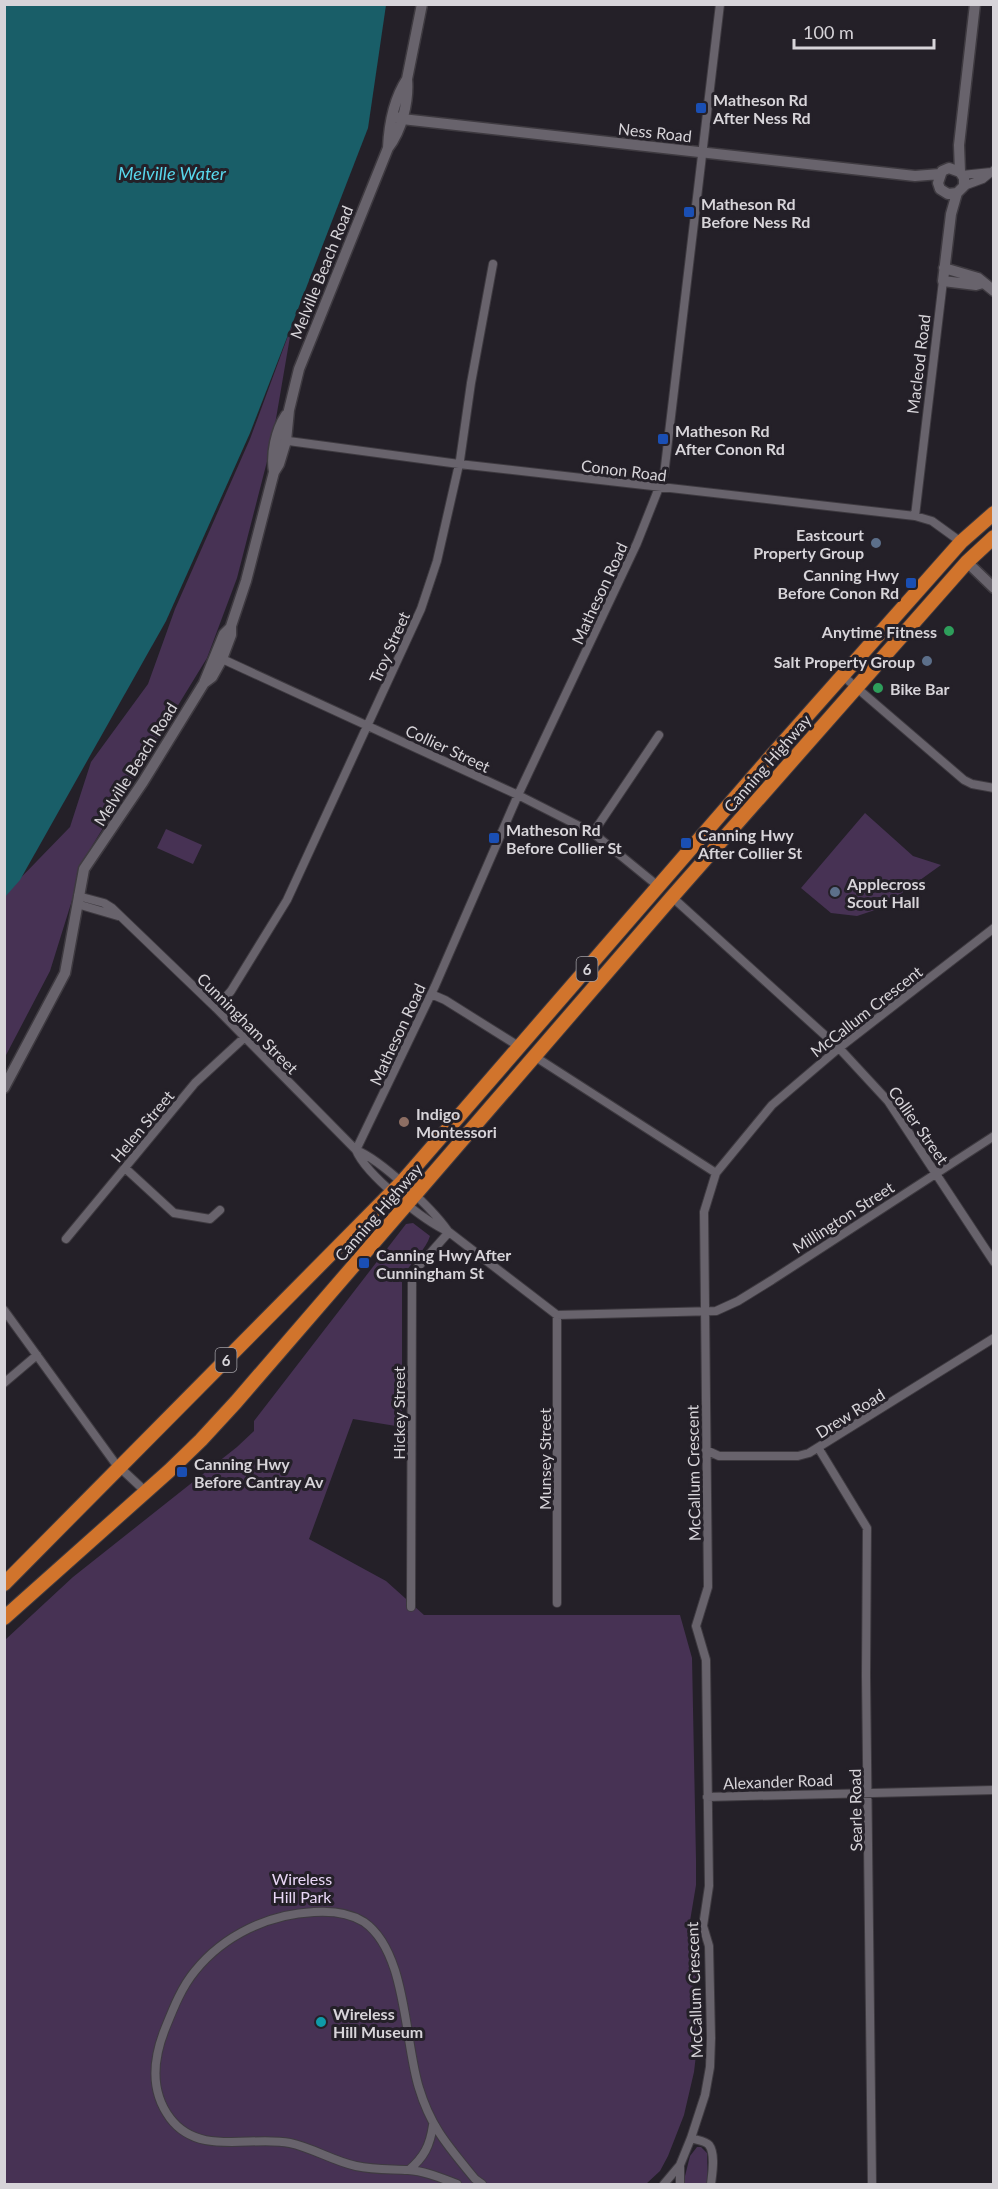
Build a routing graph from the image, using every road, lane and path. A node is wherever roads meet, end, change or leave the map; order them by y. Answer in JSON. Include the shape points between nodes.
{"nodes":[{"id":1,"x":422,"y":4,"type":"edge"},
{"id":2,"x":720,"y":4,"type":"edge"},
{"id":3,"x":975,"y":4,"type":"edge"},
{"id":4,"x":397,"y":118,"type":"junction"},
{"id":5,"x":959,"y":145,"type":"junction"},
{"id":6,"x":703,"y":153,"type":"junction"},
{"id":7,"x":992,"y":171,"type":"edge"},
{"id":8,"x":942,"y":181,"type":"junction"},
{"id":9,"x":961,"y":181,"type":"junction"},
{"id":10,"x":951,"y":214,"type":"junction"},
{"id":11,"x":493,"y":264,"type":"dead end"},
{"id":12,"x":944,"y":268,"type":"junction"},
{"id":13,"x":943,"y":281,"type":"junction"},
{"id":14,"x":983,"y":283,"type":"junction"},
{"id":15,"x":993,"y":291,"type":"edge"},
{"id":16,"x":281,"y":440,"type":"junction"},
{"id":17,"x":459,"y":464,"type":"junction"},
{"id":18,"x":660,"y":488,"type":"junction"},
{"id":19,"x":993,"y":513,"type":"edge"},
{"id":20,"x":915,"y":516,"type":"junction"},
{"id":21,"x":993,"y":537,"type":"edge"},
{"id":22,"x":961,"y":542,"type":"junction"},
{"id":23,"x":967,"y":562,"type":"junction"},
{"id":24,"x":993,"y":588,"type":"edge"},
{"id":25,"x":218,"y":657,"type":"junction"},
{"id":26,"x":843,"y":676,"type":"junction"},
{"id":27,"x":856,"y":687,"type":"junction"},
{"id":28,"x":368,"y":727,"type":"junction"},
{"id":29,"x":659,"y":735,"type":"dead end"},
{"id":30,"x":993,"y":788,"type":"edge"},
{"id":31,"x":518,"y":795,"type":"junction"},
{"id":32,"x":593,"y":833,"type":"junction"},
{"id":33,"x":658,"y":886,"type":"junction"},
{"id":34,"x":672,"y":897,"type":"junction"},
{"id":35,"x":81,"y":901,"type":"junction"},
{"id":36,"x":993,"y":928,"type":"edge"},
{"id":37,"x":431,"y":994,"type":"junction"},
{"id":38,"x":216,"y":1008,"type":"junction"},
{"id":39,"x":245,"y":1038,"type":"junction"},
{"id":40,"x":520,"y":1047,"type":"junction"},
{"id":41,"x":839,"y":1048,"type":"junction"},
{"id":42,"x":534,"y":1056,"type":"junction"},
{"id":43,"x":4,"y":1088,"type":"edge"},
{"id":44,"x":993,"y":1136,"type":"edge"},
{"id":45,"x":357,"y":1150,"type":"junction"},
{"id":46,"x":125,"y":1168,"type":"junction"},
{"id":47,"x":936,"y":1172,"type":"junction"},
{"id":48,"x":716,"y":1173,"type":"junction"},
{"id":49,"x":397,"y":1187,"type":"junction"},
{"id":50,"x":410,"y":1199,"type":"junction"},
{"id":51,"x":220,"y":1210,"type":"dead end"},
{"id":52,"x":449,"y":1232,"type":"junction"},
{"id":53,"x":66,"y":1239,"type":"dead end"},
{"id":54,"x":993,"y":1262,"type":"edge"},
{"id":55,"x":4,"y":1310,"type":"edge"},
{"id":56,"x":704,"y":1310,"type":"junction"},
{"id":57,"x":556,"y":1314,"type":"junction"},
{"id":58,"x":993,"y":1338,"type":"edge"},
{"id":59,"x":37,"y":1355,"type":"junction"},
{"id":60,"x":4,"y":1383,"type":"edge"},
{"id":61,"x":819,"y":1449,"type":"junction"},
{"id":62,"x":706,"y":1450,"type":"junction"},
{"id":63,"x":120,"y":1468,"type":"junction"},
{"id":64,"x":145,"y":1491,"type":"junction"},
{"id":65,"x":4,"y":1584,"type":"edge"},
{"id":66,"x":557,"y":1604,"type":"dead end"},
{"id":67,"x":411,"y":1607,"type":"dead end"},
{"id":68,"x":4,"y":1618,"type":"edge"},
{"id":69,"x":993,"y":1790,"type":"edge"},
{"id":70,"x":869,"y":1792,"type":"junction"},
{"id":71,"x":707,"y":1797,"type":"junction"},
{"id":72,"x":433,"y":2125,"type":"junction"},
{"id":73,"x":691,"y":2138,"type":"junction"},
{"id":74,"x":680,"y":2165,"type":"junction"},
{"id":75,"x":409,"y":2170,"type":"junction"},
{"id":76,"x":457,"y":2184,"type":"edge"},
{"id":77,"x":482,"y":2184,"type":"edge"},
{"id":78,"x":664,"y":2184,"type":"edge"},
{"id":79,"x":680,"y":2184,"type":"edge"},
{"id":80,"x":711,"y":2184,"type":"edge"},
{"id":81,"x":872,"y":2184,"type":"edge"}],
"edges":[{"from":1,"to":4,"type":"street","name":"Melville Beach Road","via":[[407,79],[400,90]]},
{"from":2,"to":6,"type":"street","name":"Matheson Road"},
{"from":3,"to":5,"type":"street","name":"Macleod Road"},
{"from":4,"to":6,"type":"street","name":"Ness Road"},
{"from":4,"to":16,"type":"street","name":"Melville Beach Road","via":[[388,131],[388,148],[299,369]]},
{"from":5,"to":8,"type":"street","name":"Macleod Road"},
{"from":5,"to":9,"type":"street","name":"Macleod Road"},
{"from":6,"to":8,"type":"street","name":"Ness Road"},
{"from":6,"to":18,"type":"street","name":"Matheson Road","via":[[667,462]]},
{"from":7,"to":9,"type":"street"},
{"from":8,"to":9,"type":"street"},
{"from":8,"to":9,"type":"street","via":[[953,168]]},
{"from":8,"to":10,"type":"street","name":"Macleod Road"},
{"from":9,"to":10,"type":"street","name":"Macleod Road"},
{"from":10,"to":12,"type":"street","name":"Macleod Road"},
{"from":11,"to":17,"type":"street","name":"Troy Street"},
{"from":12,"to":13,"type":"street","name":"Macleod Road"},
{"from":12,"to":14,"type":"street"},
{"from":13,"to":14,"type":"street"},
{"from":13,"to":20,"type":"street","name":"Macleod Road"},
{"from":14,"to":15,"type":"street"},
{"from":16,"to":17,"type":"street","name":"Conon Road"},
{"from":16,"to":25,"type":"street","name":"Melville Beach Road","via":[[279,464],[231,635]]},
{"from":17,"to":18,"type":"street","name":"Conon Road"},
{"from":17,"to":28,"type":"street","name":"Troy Street","via":[[431,582]]},
{"from":18,"to":20,"type":"street","name":"Conon Road"},
{"from":18,"to":31,"type":"street","name":"Matheson Road"},
{"from":19,"to":22,"type":"highway","name":"Canning Highway","number":"6"},
{"from":20,"to":22,"type":"street","name":"Conon Road","via":[[932,521]]},
{"from":21,"to":23,"type":"highway","name":"Canning Highway","number":"6"},
{"from":22,"to":26,"type":"highway","name":"Canning Highway","number":"6"},
{"from":23,"to":24,"type":"street"},
{"from":23,"to":27,"type":"highway","name":"Canning Highway","number":"6"},
{"from":25,"to":28,"type":"street","name":"Collier Street"},
{"from":25,"to":35,"type":"street","name":"Melville Beach Road","via":[[212,677],[204,683],[84,869]]},
{"from":26,"to":27,"type":"street"},
{"from":26,"to":33,"type":"highway","name":"Canning Highway","number":"6"},
{"from":27,"to":30,"type":"street","via":[[964,780]]},
{"from":27,"to":34,"type":"highway","name":"Canning Highway","number":"6"},
{"from":28,"to":31,"type":"street","name":"Collier Street"},
{"from":28,"to":38,"type":"street","name":"Troy Street","via":[[287,900],[231,991]]},
{"from":29,"to":32,"type":"street"},
{"from":31,"to":32,"type":"street","name":"Collier Street"},
{"from":31,"to":37,"type":"street","name":"Matheson Road"},
{"from":32,"to":33,"type":"street","name":"Collier Street"},
{"from":33,"to":40,"type":"highway","name":"Canning Highway","number":"6"},
{"from":34,"to":41,"type":"street","name":"Collier Street"},
{"from":34,"to":42,"type":"highway","name":"Canning Highway","number":"6"},
{"from":35,"to":38,"type":"street","name":"Cunningham Street","via":[[119,916]]},
{"from":35,"to":43,"type":"street","name":"Melville Beach Road","via":[[65,973]]},
{"from":36,"to":41,"type":"street","name":"McCallum Crescent"},
{"from":37,"to":40,"type":"street"},
{"from":37,"to":45,"type":"street","name":"Matheson Road"},
{"from":38,"to":39,"type":"street","name":"Cunningham Street"},
{"from":39,"to":45,"type":"street","name":"Cunningham Street"},
{"from":39,"to":46,"type":"street","name":"Helen Street","via":[[195,1083]]},
{"from":40,"to":49,"type":"highway","name":"Canning Highway","number":"6"},
{"from":41,"to":47,"type":"street","name":"Collier Street","via":[[888,1101]]},
{"from":41,"to":48,"type":"street","name":"McCallum Crescent","via":[[772,1105]]},
{"from":42,"to":48,"type":"street"},
{"from":42,"to":50,"type":"highway","name":"Canning Highway","number":"6"},
{"from":44,"to":47,"type":"street","name":"Millington Street"},
{"from":45,"to":49,"type":"street","name":"Cunningham Street","via":[[361,1162]]},
{"from":46,"to":51,"type":"street","via":[[174,1213],[210,1219]]},
{"from":46,"to":53,"type":"street","name":"Helen Street"},
{"from":47,"to":54,"type":"street","name":"Collier Street"},
{"from":47,"to":56,"type":"street","name":"Millington Street","via":[[738,1300],[716,1311]]},
{"from":48,"to":56,"type":"street","name":"McCallum Crescent","via":[[704,1212]]},
{"from":49,"to":50,"type":"street","name":"Cunningham Street"},
{"from":49,"to":63,"type":"highway","name":"Canning Highway","number":"6"},
{"from":50,"to":52,"type":"street","name":"Cunningham Street","via":[[439,1218]]},
{"from":50,"to":64,"type":"highway","name":"Canning Highway","number":"6","via":[[236,1402]]},
{"from":52,"to":57,"type":"street","name":"Cunningham Street"},
{"from":52,"to":67,"type":"street","name":"Hickey Street","via":[[418,1267],[412,1281]]},
{"from":55,"to":59,"type":"street"},
{"from":56,"to":57,"type":"street"},
{"from":56,"to":62,"type":"street","name":"McCallum Crescent"},
{"from":57,"to":66,"type":"street","name":"Munsey Street"},
{"from":58,"to":61,"type":"street","name":"Drew Road"},
{"from":59,"to":60,"type":"street"},
{"from":59,"to":63,"type":"street"},
{"from":61,"to":62,"type":"street","name":"Drew Road","via":[[798,1456],[719,1456]]},
{"from":61,"to":70,"type":"street","name":"Searle Road","via":[[867,1528]]},
{"from":62,"to":71,"type":"street","name":"McCallum Crescent","via":[[708,1587],[696,1626],[706,1660]]},
{"from":63,"to":64,"type":"street"},
{"from":63,"to":65,"type":"highway","name":"Canning Highway","number":"6"},
{"from":64,"to":68,"type":"highway","name":"Canning Highway","number":"6"},
{"from":69,"to":70,"type":"street","name":"Alexander Road"},
{"from":70,"to":71,"type":"street","name":"Alexander Road"},
{"from":70,"to":81,"type":"street","name":"Searle Road"},
{"from":71,"to":73,"type":"street","name":"McCallum Crescent","via":[[710,1886],[703,1926],[709,1946],[711,2053],[705,2095]]},
{"from":72,"to":75,"type":"street","via":[[429,2148]]},
{"from":72,"to":75,"type":"street","via":[[411,2057],[393,1962],[382,1940],[364,1922],[320,1912],[268,1920],[214,1951],[178,1997],[161,2040],[154,2076],[162,2104],[171,2120],[184,2130],[217,2143],[286,2142],[352,2165]]},
{"from":72,"to":77,"type":"street"},
{"from":73,"to":74,"type":"street","name":"McCallum Crescent"},
{"from":73,"to":80,"type":"street","via":[[711,2147]]},
{"from":74,"to":78,"type":"street","name":"McCallum Crescent"},
{"from":74,"to":79,"type":"street","name":"McCallum Crescent"},
{"from":75,"to":76,"type":"street"}]}
